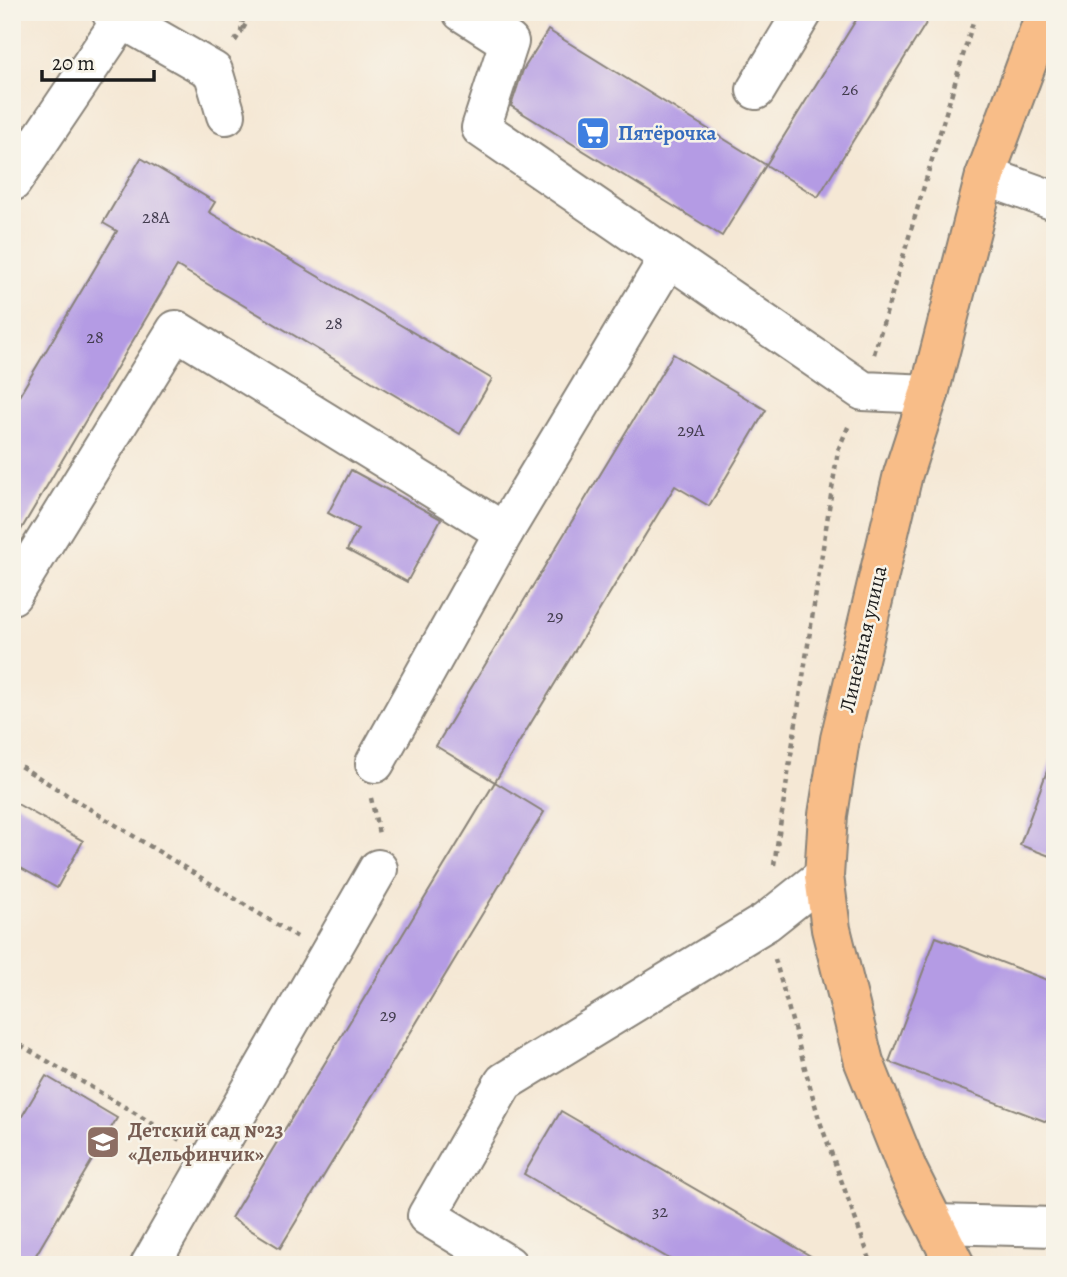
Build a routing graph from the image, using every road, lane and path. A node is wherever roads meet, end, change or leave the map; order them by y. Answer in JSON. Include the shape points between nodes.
{"nodes":[{"id":1,"x":252,"y":12,"type":"edge"},
{"id":2,"x":462,"y":12,"type":"edge"},
{"id":3,"x":803,"y":12,"type":"edge"},
{"id":4,"x":1046,"y":12,"type":"edge"},
{"id":5,"x":117,"y":16,"type":"edge"},
{"id":6,"x":241,"y":33,"type":"dead end"},
{"id":7,"x":756,"y":90,"type":"dead end"},
{"id":8,"x":226,"y":115,"type":"dead end"},
{"id":9,"x":985,"y":176,"type":"junction"},
{"id":10,"x":12,"y":181,"type":"edge"},
{"id":11,"x":1055,"y":201,"type":"edge"},
{"id":12,"x":669,"y":257,"type":"junction"},
{"id":13,"x":929,"y":394,"type":"junction"},
{"id":14,"x":504,"y":532,"type":"junction"},
{"id":15,"x":12,"y":595,"type":"edge"},
{"id":16,"x":12,"y":761,"type":"edge"},
{"id":17,"x":375,"y":763,"type":"joint"},
{"id":18,"x":378,"y":869,"type":"joint"},
{"id":19,"x":824,"y":876,"type":"junction"},
{"id":20,"x":328,"y":956,"type":"junction"},
{"id":21,"x":12,"y":1040,"type":"edge"},
{"id":22,"x":211,"y":1159,"type":"junction"},
{"id":23,"x":935,"y":1224,"type":"junction"},
{"id":24,"x":1055,"y":1227,"type":"edge"},
{"id":25,"x":155,"y":1254,"type":"edge"},
{"id":26,"x":508,"y":1265,"type":"edge"},
{"id":27,"x":955,"y":1265,"type":"edge"}],
"edges":[{"from":1,"to":6,"type":"path"},
{"from":2,"to":12,"type":"street","via":[[509,42],[481,128]]},
{"from":3,"to":7,"type":"street"},
{"from":4,"to":9,"type":"main road","name":"Линейная улица"},
{"from":5,"to":8,"type":"street","via":[[213,71]]},
{"from":5,"to":10,"type":"street"},
{"from":9,"to":11,"type":"street"},
{"from":9,"to":13,"type":"main road","name":"Линейная улица"},
{"from":12,"to":13,"type":"street","via":[[863,391]]},
{"from":12,"to":14,"type":"street"},
{"from":13,"to":19,"type":"main road","name":"Линейная улица","via":[[903,474],[839,739]]},
{"from":14,"to":15,"type":"street","via":[[176,330]]},
{"from":14,"to":17,"type":"street"},
{"from":16,"to":20,"type":"path"},
{"from":17,"to":18,"type":"path","via":[[370,793],[382,857]]},
{"from":18,"to":20,"type":"street"},
{"from":19,"to":23,"type":"main road","name":"Линейная улица","via":[[831,929],[864,1062]]},
{"from":19,"to":26,"type":"street","via":[[765,922],[504,1082],[427,1216]]},
{"from":20,"to":22,"type":"street"},
{"from":21,"to":22,"type":"path"},
{"from":22,"to":25,"type":"street"},
{"from":23,"to":24,"type":"street"},
{"from":23,"to":27,"type":"main road","name":"Линейная улица"}]}
